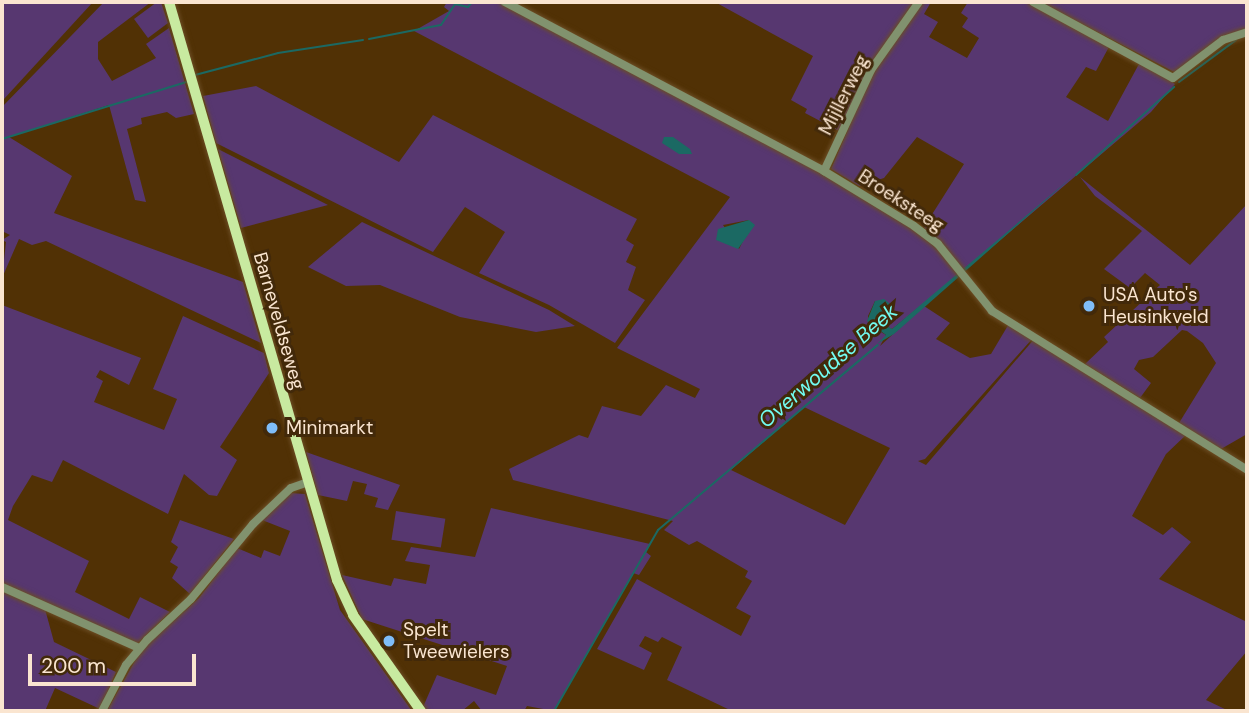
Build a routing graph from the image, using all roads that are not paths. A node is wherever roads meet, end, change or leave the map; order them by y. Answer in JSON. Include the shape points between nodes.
{"nodes":[{"id":1,"x":169,"y":2,"type":"edge"},
{"id":2,"x":505,"y":2,"type":"edge"},
{"id":3,"x":919,"y":2,"type":"edge"},
{"id":4,"x":1033,"y":2,"type":"edge"},
{"id":5,"x":1247,"y":32,"type":"edge"},
{"id":6,"x":824,"y":171,"type":"junction"},
{"id":7,"x":1247,"y":470,"type":"edge"},
{"id":8,"x":308,"y":482,"type":"junction"},
{"id":9,"x":2,"y":587,"type":"edge"},
{"id":10,"x":139,"y":648,"type":"junction"},
{"id":11,"x":102,"y":711,"type":"edge"},
{"id":12,"x":421,"y":711,"type":"edge"}],
"edges":[{"from":1,"to":8,"type":"main road","name":"Barneveldseweg"},
{"from":2,"to":6,"type":"street","name":"Broeksteeg"},
{"from":3,"to":6,"type":"street","name":"Mijllerweg","via":[[871,70]]},
{"from":4,"to":5,"type":"street","via":[[1173,78],[1223,40]]},
{"from":6,"to":7,"type":"street","name":"Broeksteeg","via":[[929,236],[992,311]]},
{"from":8,"to":10,"type":"street","via":[[291,488],[253,524],[191,599]]},
{"from":8,"to":12,"type":"main road","name":"Barneveldseweg","via":[[344,598]]},
{"from":9,"to":10,"type":"street"},
{"from":10,"to":11,"type":"street"}]}
